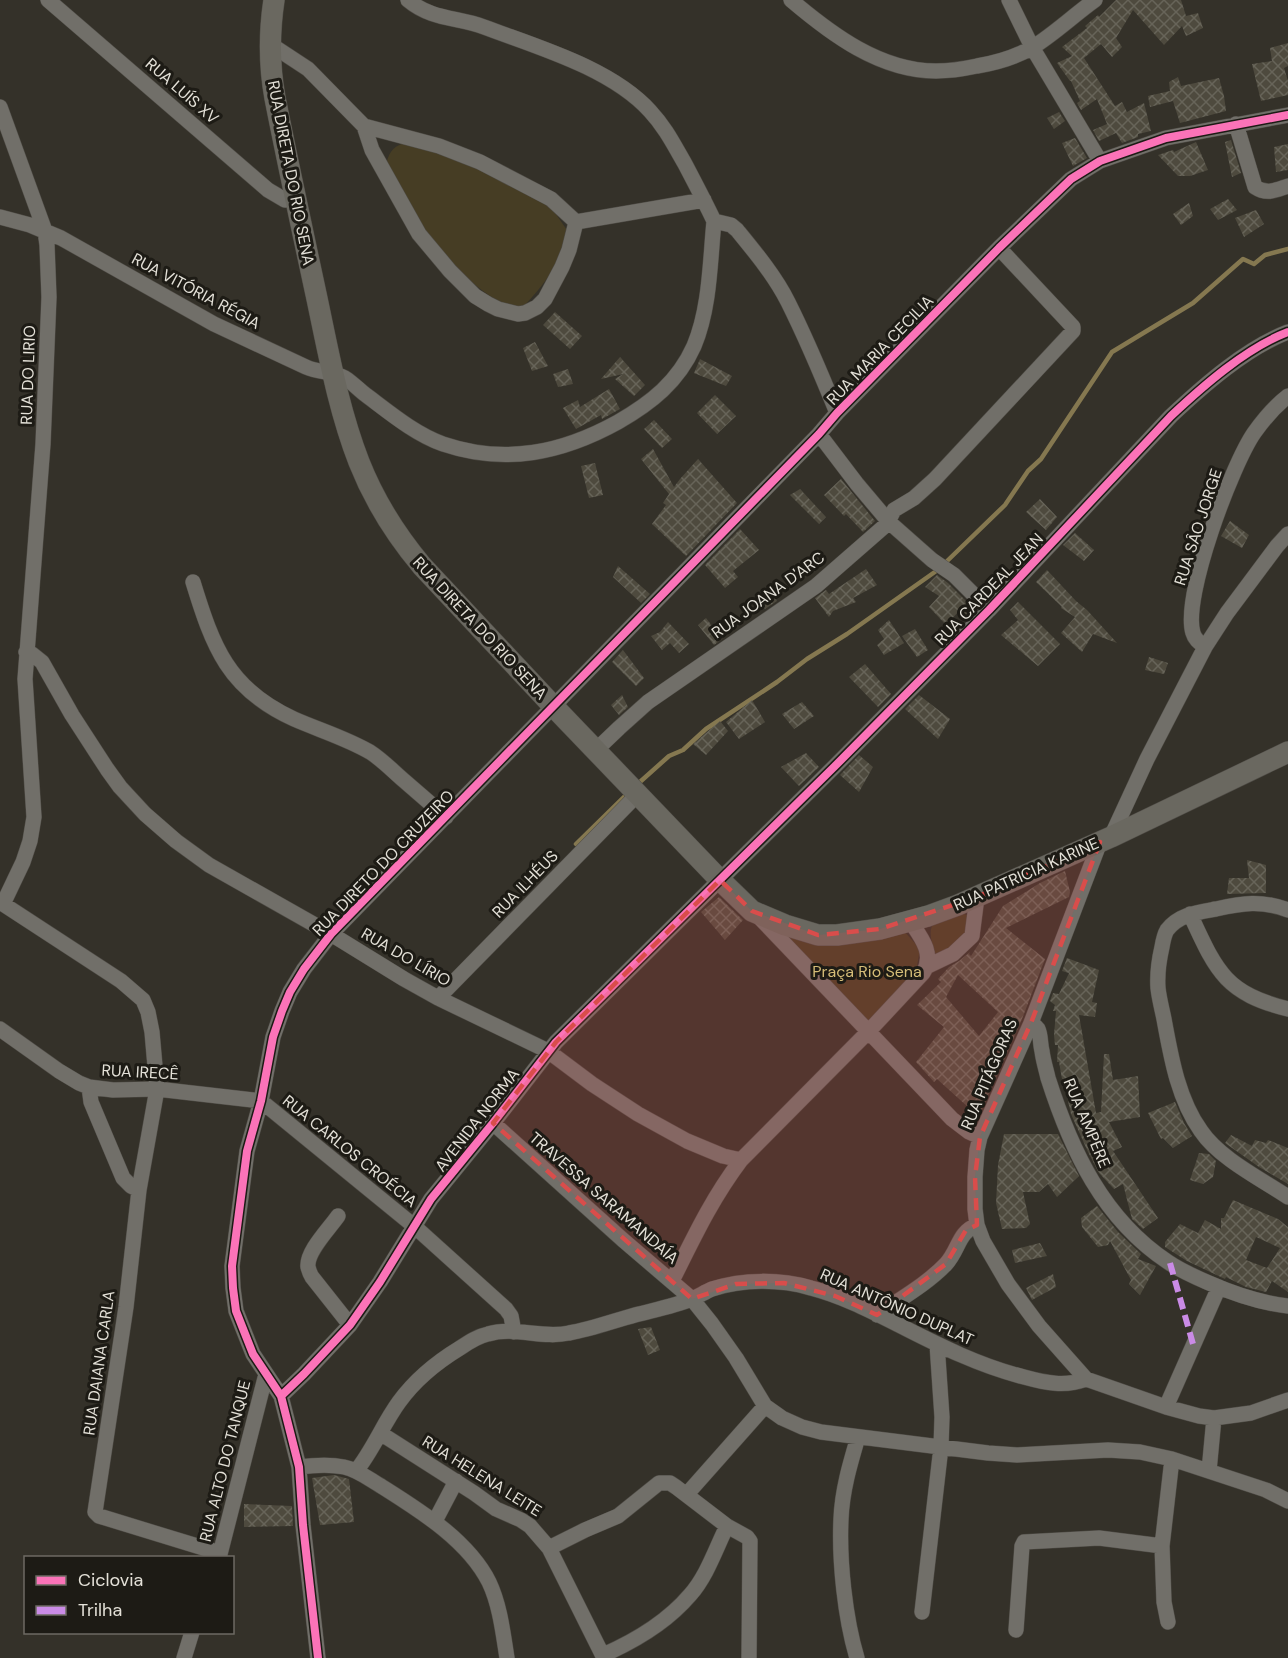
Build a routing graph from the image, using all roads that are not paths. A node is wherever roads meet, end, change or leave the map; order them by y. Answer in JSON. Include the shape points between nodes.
{"nodes":[{"id":1,"x":48,"y":0,"type":"edge"},
{"id":2,"x":274,"y":0,"type":"edge"},
{"id":3,"x":408,"y":0,"type":"edge"},
{"id":4,"x":791,"y":0,"type":"edge"},
{"id":5,"x":1009,"y":0,"type":"edge"},
{"id":6,"x":1095,"y":0,"type":"edge"},
{"id":7,"x":270,"y":44,"type":"junction"},
{"id":8,"x":1032,"y":47,"type":"junction"},
{"id":9,"x":0,"y":107,"type":"edge"},
{"id":10,"x":1288,"y":115,"type":"edge"},
{"id":11,"x":1236,"y":124,"type":"junction"},
{"id":12,"x":364,"y":126,"type":"junction"},
{"id":13,"x":1100,"y":161,"type":"junction"},
{"id":14,"x":1288,"y":186,"type":"edge"},
{"id":15,"x":296,"y":198,"type":"junction"},
{"id":16,"x":704,"y":200,"type":"junction"},
{"id":17,"x":0,"y":217,"type":"edge"},
{"id":18,"x":714,"y":221,"type":"junction"},
{"id":19,"x":576,"y":222,"type":"junction"},
{"id":20,"x":45,"y":231,"type":"junction"},
{"id":21,"x":999,"y":248,"type":"junction"},
{"id":22,"x":1288,"y":332,"type":"edge"},
{"id":23,"x":333,"y":374,"type":"junction"},
{"id":24,"x":1288,"y":396,"type":"edge"},
{"id":25,"x":837,"y":413,"type":"junction"},
{"id":26,"x":819,"y":434,"type":"junction"},
{"id":27,"x":889,"y":522,"type":"junction"},
{"id":28,"x":1288,"y":534,"type":"edge"},
{"id":29,"x":193,"y":582,"type":"dead end"},
{"id":30,"x":989,"y":610,"type":"junction"},
{"id":31,"x":1204,"y":647,"type":"junction"},
{"id":32,"x":26,"y":652,"type":"junction"},
{"id":33,"x":554,"y":707,"type":"junction"},
{"id":34,"x":596,"y":750,"type":"junction"},
{"id":35,"x":1288,"y":752,"type":"edge"},
{"id":36,"x":638,"y":794,"type":"junction"},
{"id":37,"x":446,"y":817,"type":"junction"},
{"id":38,"x":1105,"y":839,"type":"junction"},
{"id":39,"x":720,"y":880,"type":"junction"},
{"id":40,"x":976,"y":897,"type":"junction"},
{"id":41,"x":2,"y":903,"type":"edge"},
{"id":42,"x":1288,"y":910,"type":"edge"},
{"id":43,"x":753,"y":911,"type":"junction"},
{"id":44,"x":1191,"y":914,"type":"junction"},
{"id":45,"x":910,"y":921,"type":"junction"},
{"id":46,"x":331,"y":934,"type":"junction"},
{"id":47,"x":928,"y":966,"type":"junction"},
{"id":48,"x":438,"y":998,"type":"junction"},
{"id":49,"x":1288,"y":1008,"type":"edge"},
{"id":50,"x":1031,"y":1023,"type":"junction"},
{"id":51,"x":0,"y":1029,"type":"edge"},
{"id":52,"x":868,"y":1032,"type":"junction"},
{"id":53,"x":548,"y":1051,"type":"junction"},
{"id":54,"x":89,"y":1087,"type":"junction"},
{"id":55,"x":157,"y":1089,"type":"junction"},
{"id":56,"x":261,"y":1101,"type":"junction"},
{"id":57,"x":493,"y":1123,"type":"junction"},
{"id":58,"x":980,"y":1137,"type":"junction"},
{"id":59,"x":741,"y":1160,"type":"junction"},
{"id":60,"x":139,"y":1190,"type":"junction"},
{"id":61,"x":1288,"y":1197,"type":"edge"},
{"id":62,"x":338,"y":1216,"type":"dead end"},
{"id":63,"x":977,"y":1225,"type":"junction"},
{"id":64,"x":414,"y":1226,"type":"junction"},
{"id":65,"x":672,"y":1281,"type":"junction"},
{"id":66,"x":1219,"y":1287,"type":"junction"},
{"id":67,"x":692,"y":1299,"type":"junction"},
{"id":68,"x":1288,"y":1306,"type":"edge"},
{"id":69,"x":877,"y":1315,"type":"junction"},
{"id":70,"x":350,"y":1324,"type":"junction"},
{"id":71,"x":514,"y":1332,"type":"junction"},
{"id":72,"x":937,"y":1344,"type":"junction"},
{"id":73,"x":266,"y":1374,"type":"junction"},
{"id":74,"x":1086,"y":1379,"type":"junction"},
{"id":75,"x":281,"y":1396,"type":"junction"},
{"id":76,"x":1288,"y":1400,"type":"edge"},
{"id":77,"x":765,"y":1406,"type":"junction"},
{"id":78,"x":1166,"y":1407,"type":"junction"},
{"id":79,"x":1215,"y":1418,"type":"junction"},
{"id":80,"x":380,"y":1433,"type":"junction"},
{"id":81,"x":858,"y":1437,"type":"junction"},
{"id":82,"x":941,"y":1447,"type":"junction"},
{"id":83,"x":1172,"y":1459,"type":"junction"},
{"id":84,"x":299,"y":1467,"type":"junction"},
{"id":85,"x":356,"y":1471,"type":"junction"},
{"id":86,"x":1209,"y":1471,"type":"junction"},
{"id":87,"x":456,"y":1481,"type":"junction"},
{"id":88,"x":687,"y":1494,"type":"junction"},
{"id":89,"x":1288,"y":1501,"type":"edge"},
{"id":90,"x":435,"y":1521,"type":"junction"},
{"id":91,"x":727,"y":1526,"type":"junction"},
{"id":92,"x":1162,"y":1546,"type":"junction"},
{"id":93,"x":549,"y":1548,"type":"junction"},
{"id":94,"x":219,"y":1555,"type":"edge"},
{"id":95,"x":922,"y":1612,"type":"dead end"},
{"id":96,"x":1168,"y":1622,"type":"dead end"},
{"id":97,"x":1016,"y":1630,"type":"dead end"},
{"id":98,"x":191,"y":1634,"type":"edge"},
{"id":99,"x":604,"y":1656,"type":"edge"},
{"id":100,"x":749,"y":1657,"type":"edge"},
{"id":101,"x":184,"y":1658,"type":"edge"},
{"id":102,"x":318,"y":1658,"type":"edge"},
{"id":103,"x":507,"y":1658,"type":"edge"},
{"id":104,"x":857,"y":1658,"type":"edge"}],
"edges":[{"from":1,"to":15,"type":"street","name":"RUA LUÍS XV","via":[[268,190],[285,200]]},
{"from":2,"to":7,"type":"main road","name":"RUA DIRETA DO RIO SENA"},
{"from":3,"to":16,"type":"street","via":[[430,14],[480,26],[572,61],[628,91],[666,129]]},
{"from":4,"to":8,"type":"street","via":[[849,44],[915,69],[959,69],[1006,59]]},
{"from":5,"to":8,"type":"street"},
{"from":6,"to":8,"type":"street"},
{"from":7,"to":12,"type":"street","via":[[308,69]]},
{"from":7,"to":15,"type":"main road","name":"RUA DIRETA DO RIO SENA","via":[[275,98]]},
{"from":8,"to":13,"type":"street"},
{"from":9,"to":20,"type":"street","name":"RUA DO LIRIO"},
{"from":10,"to":11,"type":"street","name":"RUA MARIA CECILIA"},
{"from":11,"to":13,"type":"street","name":"RUA MARIA CECILIA","via":[[1166,138]]},
{"from":11,"to":14,"type":"street","via":[[1255,187],[1267,193]]},
{"from":12,"to":19,"type":"street","via":[[439,146],[480,162],[551,199]]},
{"from":12,"to":19,"type":"street","via":[[372,150],[419,234],[475,296],[498,309],[518,314],[537,308],[562,267]]},
{"from":13,"to":21,"type":"street","name":"RUA MARIA CECILIA","via":[[1071,179]]},
{"from":15,"to":23,"type":"main road","name":"RUA DIRETA DO RIO SENA"},
{"from":16,"to":18,"type":"street"},
{"from":16,"to":19,"type":"street"},
{"from":17,"to":20,"type":"street","name":"RUA VITÓRIA RÉGIA"},
{"from":18,"to":23,"type":"street","name":"RUA VITÓRIA RÉGIA","via":[[702,323],[685,364],[675,379],[641,408],[571,445],[496,454],[441,443],[413,429],[351,382]]},
{"from":18,"to":25,"type":"street","via":[[737,230],[787,300]]},
{"from":20,"to":23,"type":"street","name":"RUA VITÓRIA RÉGIA","via":[[214,324],[313,370]]},
{"from":20,"to":32,"type":"street","name":"RUA DO LIRIO","via":[[49,297],[43,444]]},
{"from":21,"to":25,"type":"street","name":"RUA MARIA CECILIA"},
{"from":21,"to":27,"type":"street","name":"RUA JOANA D'ARC","via":[[1074,329],[935,479],[894,510]]},
{"from":22,"to":30,"type":"street","name":"RUA CARDEAL JEAN","via":[[1235,363],[1191,398]]},
{"from":23,"to":33,"type":"main road","name":"RUA DIRETA DO RIO SENA","via":[[359,463],[404,545]]},
{"from":24,"to":31,"type":"street","name":"RUA SÂO JORGE","via":[[1254,434],[1216,517],[1193,600],[1193,632]]},
{"from":25,"to":26,"type":"street","name":"RUA MARIA CECILIA"},
{"from":26,"to":27,"type":"street"},
{"from":26,"to":33,"type":"street","name":"RUA MARIA CECILIA"},
{"from":27,"to":30,"type":"street","via":[[954,575]]},
{"from":27,"to":34,"type":"street","name":"RUA JOANA D'ARC","via":[[816,586],[648,702]]},
{"from":28,"to":31,"type":"street","name":"RUA PITÁGORAS"},
{"from":29,"to":37,"type":"street","via":[[214,642],[228,667],[255,696],[294,719],[372,753]]},
{"from":30,"to":39,"type":"street","name":"RUA CARDEAL JEAN"},
{"from":31,"to":38,"type":"street","name":"RUA PITÁGORAS"},
{"from":32,"to":41,"type":"street","name":"RUA DO LIRIO","via":[[24,679],[34,817],[23,862]]},
{"from":32,"to":46,"type":"street","name":"RUA DO LÍRIO","via":[[42,662],[101,760],[145,814],[209,865]]},
{"from":33,"to":34,"type":"main road","name":"RUA DIRETA DO RIO SENA"},
{"from":33,"to":37,"type":"street","name":"RUA DIRETO DO CRUZEIRO"},
{"from":34,"to":36,"type":"main road","name":"RUA DIRETA DO RIO SENA"},
{"from":35,"to":38,"type":"main road","name":"RUA PATRICIA KARINE"},
{"from":36,"to":39,"type":"main road","name":"RUA DIRETA DO RIO SENA"},
{"from":36,"to":48,"type":"street","name":"RUA ILHÉUS"},
{"from":37,"to":46,"type":"street","name":"RUA DIRETO DO CRUZEIRO"},
{"from":38,"to":40,"type":"main road","name":"RUA PATRICIA KARINE"},
{"from":38,"to":50,"type":"street","name":"RUA PITÁGORAS"},
{"from":39,"to":43,"type":"main road","name":"RUA DIRETA DO RIO SENA"},
{"from":39,"to":53,"type":"street","name":"AVENIDA NORMA"},
{"from":40,"to":45,"type":"main road","name":"RUA PATRICIA KARINE"},
{"from":40,"to":47,"type":"street","via":[[972,936],[953,954]]},
{"from":41,"to":55,"type":"street","name":"RUA DAIANA CARLA","via":[[121,981],[143,1000],[152,1032]]},
{"from":42,"to":44,"type":"street","via":[[1244,903]]},
{"from":43,"to":45,"type":"main road","name":"RUA PATRICIA KARINE","via":[[819,935],[880,929]]},
{"from":43,"to":52,"type":"street","name":"RUA DIRETA DO RIO SENA"},
{"from":44,"to":49,"type":"street","via":[[1223,976],[1247,995]]},
{"from":44,"to":61,"type":"street","via":[[1174,922],[1165,933],[1158,973],[1167,1038],[1180,1088],[1188,1110],[1208,1141]]},
{"from":45,"to":47,"type":"street","via":[[928,951]]},
{"from":46,"to":48,"type":"street","name":"RUA DO LÍRIO"},
{"from":46,"to":56,"type":"street","name":"RUA DIRETO DO CRUZEIRO","via":[[304,969],[282,1011]]},
{"from":47,"to":52,"type":"street"},
{"from":48,"to":53,"type":"street","name":"RUA DO LÍRIO"},
{"from":50,"to":58,"type":"street","name":"RUA PITÁGORAS"},
{"from":50,"to":66,"type":"street","name":"RUA AMPÈRE","via":[[1039,1031],[1048,1078],[1089,1178],[1145,1245],[1170,1263]]},
{"from":51,"to":54,"type":"street","name":"RUA IRECÊ"},
{"from":52,"to":58,"type":"street","name":"RUA DIRETA DO RIO SENA","via":[[952,1119]]},
{"from":52,"to":59,"type":"street"},
{"from":53,"to":57,"type":"street","name":"AVENIDA NORMA"},
{"from":53,"to":59,"type":"street","name":"RUA DO LÍRIO","via":[[638,1114],[687,1141]]},
{"from":54,"to":55,"type":"street","name":"RUA IRECÊ"},
{"from":54,"to":60,"type":"street","via":[[91,1102],[123,1178]]},
{"from":55,"to":56,"type":"street","name":"RUA IRECÊ"},
{"from":55,"to":60,"type":"street","name":"RUA DAIANA CARLA"},
{"from":56,"to":64,"type":"street","name":"RUA CARLOS CROÉCIA"},
{"from":56,"to":73,"type":"street","name":"RUA DIRETO DO CRUZEIRO","via":[[247,1151],[232,1266],[236,1311]]},
{"from":57,"to":64,"type":"street","name":"AVENIDA NORMA","via":[[430,1199]]},
{"from":57,"to":65,"type":"street","name":"TRAVESSA SARAMANDAÍA"},
{"from":58,"to":63,"type":"street","name":"RUA PITÁGORAS","via":[[975,1177]]},
{"from":59,"to":65,"type":"street","via":[[713,1200]]},
{"from":60,"to":94,"type":"street","name":"RUA DAIANA CARLA","via":[[95,1512]]},
{"from":62,"to":70,"type":"street","via":[[309,1257],[308,1268]]},
{"from":63,"to":69,"type":"street","via":[[966,1230],[941,1269]]},
{"from":63,"to":74,"type":"street","name":"RUA PITÁGORAS","via":[[1013,1291],[1038,1326]]},
{"from":64,"to":70,"type":"street","name":"AVENIDA NORMA"},
{"from":64,"to":71,"type":"street","name":"RUA CARLOS CROÉCIA","via":[[506,1309]]},
{"from":65,"to":67,"type":"street","name":"TRAVESSA SARAMANDAÍA"},
{"from":66,"to":68,"type":"street","name":"RUA AMPÈRE"},
{"from":66,"to":78,"type":"street"},
{"from":67,"to":69,"type":"street","name":"RUA ANTÔNIO DUPLAT","via":[[712,1289],[736,1284],[784,1283],[836,1296]]},
{"from":67,"to":71,"type":"street","name":"RUA ANTÔNIO DUPLAT","via":[[571,1333],[548,1336]]},
{"from":67,"to":77,"type":"street","name":"TRAVESSA SARAMANDAÍA","via":[[736,1358]]},
{"from":69,"to":72,"type":"street","name":"RUA ANTÔNIO DUPLAT"},
{"from":70,"to":75,"type":"street","name":"AVENIDA NORMA"},
{"from":71,"to":80,"type":"street","name":"RUA ANTÔNIO DUPLAT","via":[[476,1338],[435,1365],[414,1383]]},
{"from":72,"to":74,"type":"street","name":"RUA ANTÔNIO DUPLAT","via":[[1003,1372],[1035,1380],[1070,1384]]},
{"from":72,"to":82,"type":"street"},
{"from":73,"to":75,"type":"street","name":"RUA DIRETO DO CRUZEIRO"},
{"from":73,"to":94,"type":"street","name":"RUA ALTO DO TANQUE"},
{"from":74,"to":78,"type":"street","name":"RUA PITÁGORAS"},
{"from":75,"to":84,"type":"street"},
{"from":76,"to":79,"type":"street","name":"RUA PITÁGORAS","via":[[1251,1413]]},
{"from":77,"to":81,"type":"street","via":[[802,1427]]},
{"from":77,"to":88,"type":"street"},
{"from":78,"to":79,"type":"street","name":"RUA PITÁGORAS"},
{"from":79,"to":86,"type":"street"},
{"from":80,"to":85,"type":"street","name":"RUA ANTÔNIO DUPLAT"},
{"from":80,"to":87,"type":"street","name":"RUA HELENA LEITE"},
{"from":81,"to":82,"type":"street"},
{"from":81,"to":104,"type":"street","via":[[846,1479],[841,1518],[850,1634]]},
{"from":82,"to":83,"type":"street","via":[[1017,1455],[1108,1450]]},
{"from":82,"to":95,"type":"street"},
{"from":83,"to":86,"type":"street"},
{"from":83,"to":92,"type":"street"},
{"from":84,"to":85,"type":"street","via":[[344,1467]]},
{"from":84,"to":102,"type":"street"},
{"from":85,"to":90,"type":"street"},
{"from":86,"to":89,"type":"street"},
{"from":87,"to":90,"type":"street"},
{"from":87,"to":93,"type":"street","name":"RUA HELENA LEITE","via":[[496,1509],[530,1526]]},
{"from":88,"to":91,"type":"street"},
{"from":88,"to":93,"type":"street","via":[[670,1483],[659,1484],[618,1516]]},
{"from":90,"to":103,"type":"street","via":[[480,1567],[490,1584]]},
{"from":91,"to":99,"type":"street","via":[[690,1595],[655,1626]]},
{"from":91,"to":100,"type":"street","via":[[747,1538],[751,1546]]},
{"from":92,"to":96,"type":"street"},
{"from":92,"to":97,"type":"street","via":[[1098,1538],[1024,1542]]},
{"from":93,"to":99,"type":"street","name":"RUA HELENA LEITE"},
{"from":98,"to":101,"type":"street"}]}
